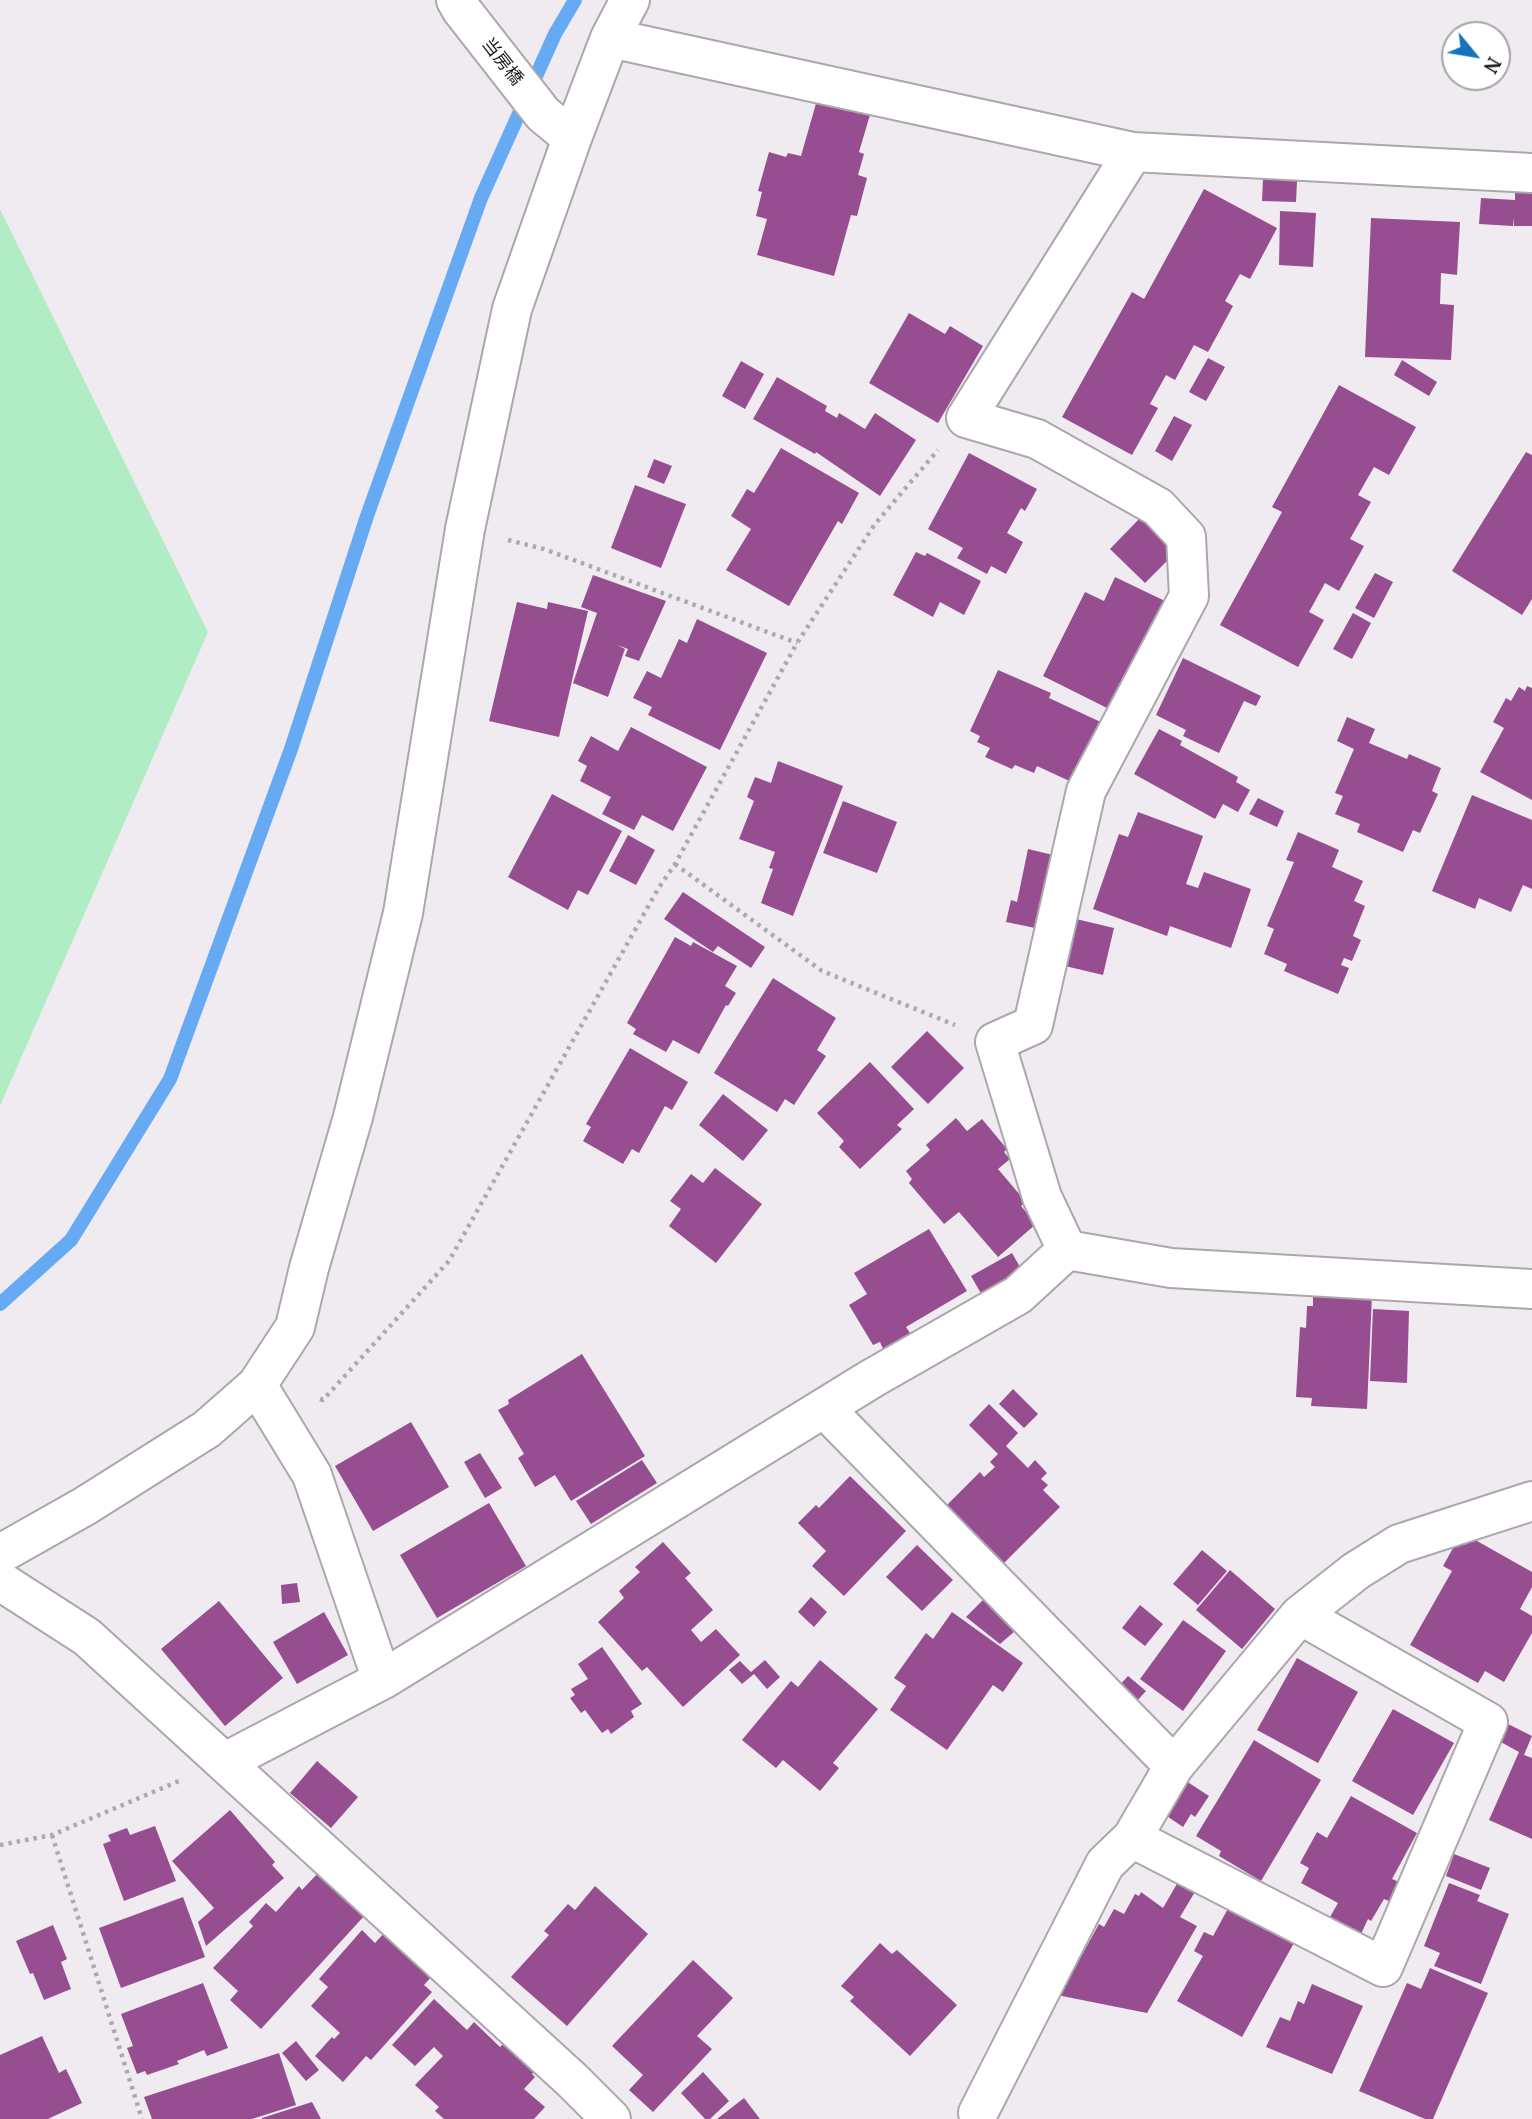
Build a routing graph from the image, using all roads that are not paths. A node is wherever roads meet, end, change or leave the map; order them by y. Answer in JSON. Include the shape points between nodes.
{"nodes":[{"id":1,"x":630,"y":0,"type":"edge"},
{"id":2,"x":458,"y":5,"type":"edge"},
{"id":3,"x":610,"y":38,"type":"junction"},
{"id":4,"x":572,"y":138,"type":"junction"},
{"id":5,"x":1133,"y":152,"type":"junction"},
{"id":6,"x":1532,"y":173,"type":"edge"},
{"id":7,"x":1067,"y":1250,"type":"junction"},
{"id":8,"x":1532,"y":1289,"type":"edge"},
{"id":9,"x":257,"y":1385,"type":"junction"},
{"id":10,"x":825,"y":1409,"type":"junction"},
{"id":11,"x":1532,"y":1501,"type":"edge"},
{"id":12,"x":0,"y":1554,"type":"edge"},
{"id":13,"x":0,"y":1581,"type":"edge"},
{"id":14,"x":1300,"y":1615,"type":"junction"},
{"id":15,"x":382,"y":1680,"type":"junction"},
{"id":16,"x":225,"y":1762,"type":"junction"},
{"id":17,"x":1174,"y":1766,"type":"junction"},
{"id":18,"x":1132,"y":1838,"type":"junction"},
{"id":19,"x":980,"y":2117,"type":"edge"},
{"id":20,"x":611,"y":2119,"type":"edge"}],
"edges":[{"from":1,"to":3,"type":"street"},
{"from":2,"to":4,"type":"street","name":"当房橋","via":[[543,114]]},
{"from":3,"to":4,"type":"street"},
{"from":3,"to":5,"type":"street"},
{"from":4,"to":9,"type":"street","via":[[513,309],[465,529],[400,926],[353,1117],[295,1327]]},
{"from":5,"to":6,"type":"street"},
{"from":5,"to":7,"type":"street","via":[[966,418],[1037,439],[1158,507],[1186,537],[1189,596],[1086,791],[1034,1025],[995,1042],[1042,1196]]},
{"from":7,"to":8,"type":"street","via":[[1171,1268]]},
{"from":7,"to":10,"type":"street","via":[[1018,1295]]},
{"from":9,"to":12,"type":"street","via":[[207,1429]]},
{"from":9,"to":15,"type":"street","via":[[312,1475]]},
{"from":10,"to":15,"type":"street"},
{"from":10,"to":17,"type":"street"},
{"from":11,"to":14,"type":"street","via":[[1399,1544]]},
{"from":13,"to":16,"type":"street","via":[[87,1637]]},
{"from":14,"to":17,"type":"street"},
{"from":14,"to":18,"type":"street","via":[[1488,1722],[1383,1966]]},
{"from":15,"to":16,"type":"street"},
{"from":16,"to":20,"type":"street"},
{"from":17,"to":18,"type":"street"},
{"from":18,"to":19,"type":"street","via":[[1105,1864]]}]}
